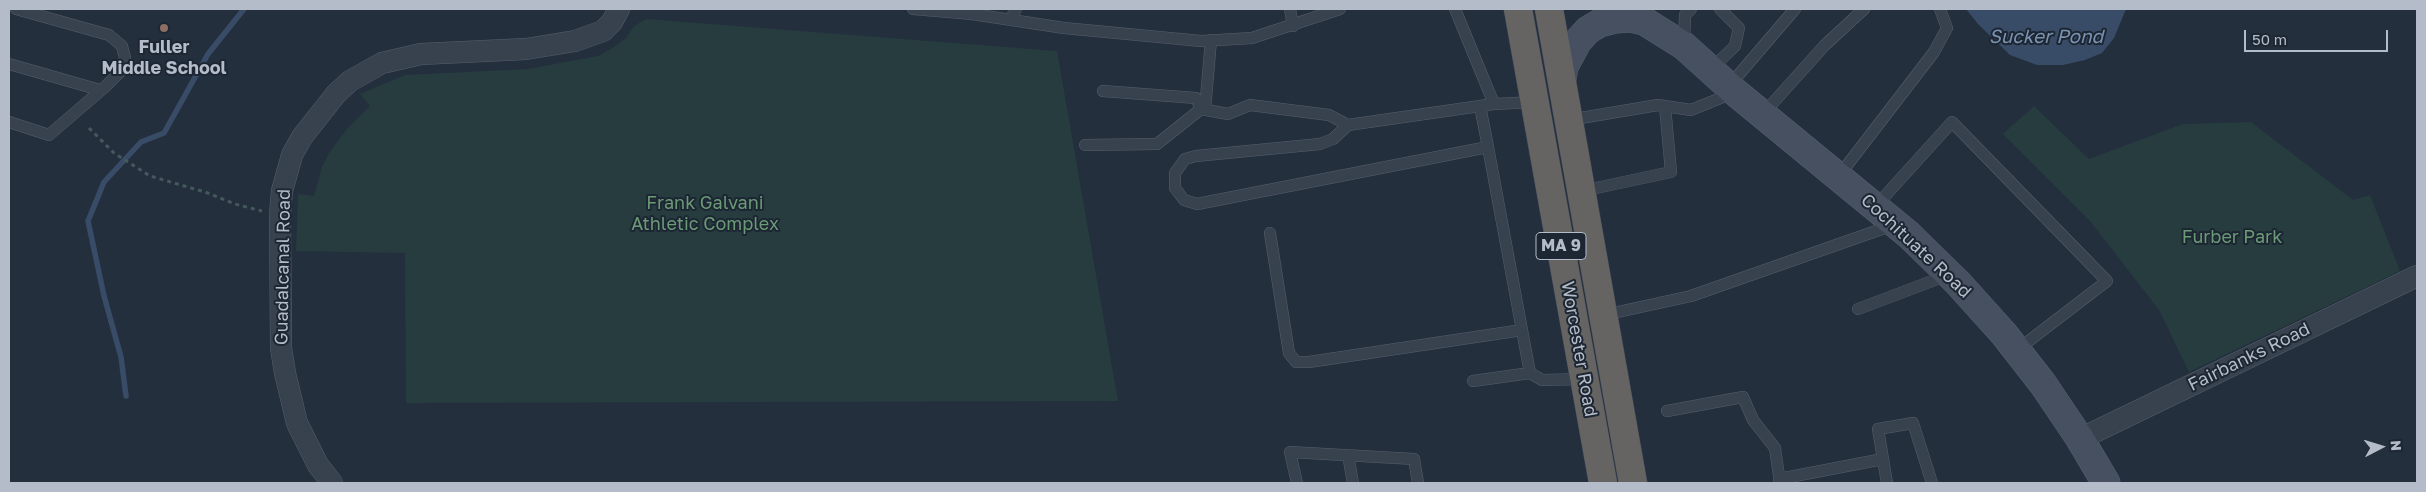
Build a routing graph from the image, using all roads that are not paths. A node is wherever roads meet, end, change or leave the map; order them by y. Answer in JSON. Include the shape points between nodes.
{"nodes":[{"id":1,"x":619,"y":9,"type":"edge"},
{"id":2,"x":913,"y":9,"type":"edge"},
{"id":3,"x":1016,"y":9,"type":"edge"},
{"id":4,"x":1290,"y":9,"type":"edge"},
{"id":5,"x":1340,"y":9,"type":"edge"},
{"id":6,"x":1455,"y":9,"type":"edge"},
{"id":7,"x":1518,"y":9,"type":"edge"},
{"id":8,"x":1549,"y":9,"type":"edge"},
{"id":9,"x":1658,"y":9,"type":"edge"},
{"id":10,"x":1690,"y":9,"type":"edge"},
{"id":11,"x":1720,"y":9,"type":"edge"},
{"id":12,"x":1795,"y":9,"type":"edge"},
{"id":13,"x":1864,"y":9,"type":"edge"},
{"id":14,"x":1940,"y":9,"type":"edge"},
{"id":15,"x":22,"y":10,"type":"edge"},
{"id":16,"x":972,"y":12,"type":"edge"},
{"id":17,"x":1010,"y":20,"type":"junction"},
{"id":18,"x":1293,"y":26,"type":"junction"},
{"id":19,"x":1212,"y":40,"type":"junction"},
{"id":20,"x":1684,"y":46,"type":"junction"},
{"id":21,"x":9,"y":64,"type":"edge"},
{"id":22,"x":1562,"y":79,"type":"junction"},
{"id":23,"x":1725,"y":83,"type":"junction"},
{"id":24,"x":100,"y":90,"type":"junction"},
{"id":25,"x":1103,"y":91,"type":"dead end"},
{"id":26,"x":1536,"y":102,"type":"junction"},
{"id":27,"x":1494,"y":104,"type":"junction"},
{"id":28,"x":1480,"y":106,"type":"junction"},
{"id":29,"x":1665,"y":106,"type":"junction"},
{"id":30,"x":1203,"y":110,"type":"junction"},
{"id":31,"x":1762,"y":115,"type":"junction"},
{"id":32,"x":1570,"y":120,"type":"junction"},
{"id":33,"x":9,"y":122,"type":"edge"},
{"id":34,"x":1348,"y":125,"type":"junction"},
{"id":35,"x":1085,"y":145,"type":"dead end"},
{"id":36,"x":1488,"y":147,"type":"junction"},
{"id":37,"x":1838,"y":177,"type":"junction"},
{"id":38,"x":1582,"y":191,"type":"junction"},
{"id":39,"x":1875,"y":206,"type":"junction"},
{"id":40,"x":1896,"y":224,"type":"junction"},
{"id":41,"x":1270,"y":233,"type":"dead end"},
{"id":42,"x":1949,"y":274,"type":"junction"},
{"id":43,"x":2417,"y":276,"type":"edge"},
{"id":44,"x":1858,"y":309,"type":"dead end"},
{"id":45,"x":1604,"y":315,"type":"junction"},
{"id":46,"x":1522,"y":330,"type":"junction"},
{"id":47,"x":2017,"y":350,"type":"junction"},
{"id":48,"x":1530,"y":373,"type":"junction"},
{"id":49,"x":1584,"y":378,"type":"junction"},
{"id":50,"x":1472,"y":381,"type":"dead end"},
{"id":51,"x":1667,"y":411,"type":"dead end"},
{"id":52,"x":2080,"y":439,"type":"junction"},
{"id":53,"x":1348,"y":455,"type":"junction"},
{"id":54,"x":1883,"y":459,"type":"junction"},
{"id":55,"x":1780,"y":481,"type":"edge"},
{"id":56,"x":332,"y":483,"type":"edge"},
{"id":57,"x":1297,"y":483,"type":"edge"},
{"id":58,"x":1353,"y":483,"type":"edge"},
{"id":59,"x":1418,"y":483,"type":"edge"},
{"id":60,"x":1602,"y":483,"type":"edge"},
{"id":61,"x":1633,"y":483,"type":"edge"},
{"id":62,"x":1887,"y":483,"type":"edge"},
{"id":63,"x":1932,"y":483,"type":"edge"},
{"id":64,"x":2106,"y":483,"type":"edge"}],
"edges":[{"from":1,"to":56,"type":"street","name":"Guadalcanal Road","via":[[603,31],[575,41],[526,49],[414,55],[382,62],[336,94],[302,137],[286,172],[280,214],[280,324],[285,373],[300,430],[318,465]]},
{"from":2,"to":16,"type":"lane"},
{"from":3,"to":17,"type":"lane"},
{"from":4,"to":18,"type":"lane"},
{"from":5,"to":18,"type":"lane"},
{"from":6,"to":27,"type":"lane"},
{"from":7,"to":26,"type":"highway","name":"Worcester Road","number":"MA 9"},
{"from":8,"to":22,"type":"highway","name":"Worcester Road","number":"MA 9"},
{"from":9,"to":20,"type":"main road","name":"Cochituate Road"},
{"from":10,"to":20,"type":"lane","via":[[1685,15]]},
{"from":11,"to":23,"type":"lane","via":[[1739,28]]},
{"from":12,"to":23,"type":"lane"},
{"from":13,"to":31,"type":"lane","via":[[1825,45]]},
{"from":14,"to":37,"type":"lane","via":[[1947,28],[1934,52]]},
{"from":15,"to":24,"type":"lane","via":[[109,35],[122,46],[125,58],[121,71]]},
{"from":16,"to":17,"type":"lane"},
{"from":17,"to":19,"type":"lane","via":[[1064,28]]},
{"from":18,"to":19,"type":"lane","via":[[1252,38]]},
{"from":19,"to":30,"type":"lane"},
{"from":20,"to":22,"type":"main road","name":"Cochituate Road","via":[[1644,21],[1630,18],[1600,23],[1578,41],[1564,67]]},
{"from":20,"to":23,"type":"main road","name":"Cochituate Road"},
{"from":21,"to":24,"type":"lane"},
{"from":22,"to":32,"type":"highway","name":"Worcester Road","number":"MA 9"},
{"from":23,"to":29,"type":"lane","via":[[1691,110]]},
{"from":23,"to":31,"type":"main road","name":"Cochituate Road"},
{"from":24,"to":33,"type":"lane","via":[[49,134]]},
{"from":25,"to":30,"type":"lane","via":[[1196,98]]},
{"from":26,"to":27,"type":"lane"},
{"from":26,"to":49,"type":"highway","name":"Worcester Road","number":"MA 9"},
{"from":27,"to":28,"type":"lane"},
{"from":28,"to":34,"type":"lane"},
{"from":28,"to":36,"type":"lane"},
{"from":29,"to":32,"type":"lane","via":[[1658,104]]},
{"from":29,"to":38,"type":"lane","via":[[1672,172]]},
{"from":30,"to":34,"type":"lane","via":[[1228,114],[1250,105],[1328,115]]},
{"from":30,"to":35,"type":"lane","via":[[1157,144]]},
{"from":31,"to":37,"type":"main road","name":"Cochituate Road"},
{"from":32,"to":38,"type":"highway","name":"Worcester Road","number":"MA 9"},
{"from":34,"to":36,"type":"lane","via":[[1332,139],[1320,144],[1190,158],[1175,173],[1174,188],[1184,200],[1197,204]]},
{"from":36,"to":46,"type":"lane"},
{"from":37,"to":39,"type":"main road","name":"Cochituate Road"},
{"from":38,"to":45,"type":"highway","name":"Worcester Road","number":"MA 9"},
{"from":39,"to":40,"type":"main road","name":"Cochituate Road"},
{"from":39,"to":47,"type":"lane","via":[[1952,122],[2107,281]]},
{"from":40,"to":42,"type":"main road","name":"Cochituate Road"},
{"from":40,"to":45,"type":"lane","via":[[1691,296]]},
{"from":41,"to":46,"type":"lane","via":[[1289,353],[1296,362]]},
{"from":42,"to":44,"type":"lane"},
{"from":42,"to":47,"type":"main road","name":"Cochituate Road"},
{"from":43,"to":52,"type":"street","name":"Fairbanks Road"},
{"from":45,"to":61,"type":"highway","name":"Worcester Road","number":"MA 9"},
{"from":46,"to":48,"type":"lane"},
{"from":47,"to":52,"type":"main road","name":"Cochituate Road"},
{"from":48,"to":49,"type":"lane","via":[[1542,380]]},
{"from":48,"to":50,"type":"lane"},
{"from":49,"to":60,"type":"highway","name":"Worcester Road","number":"MA 9"},
{"from":51,"to":55,"type":"lane","via":[[1743,397],[1753,420],[1775,448]]},
{"from":52,"to":64,"type":"main road","name":"Cochituate Road"},
{"from":53,"to":57,"type":"lane","via":[[1290,452]]},
{"from":53,"to":58,"type":"lane"},
{"from":53,"to":59,"type":"lane","via":[[1414,459]]},
{"from":54,"to":55,"type":"lane"},
{"from":54,"to":62,"type":"lane"},
{"from":54,"to":63,"type":"lane","via":[[1878,429],[1912,424]]}]}
